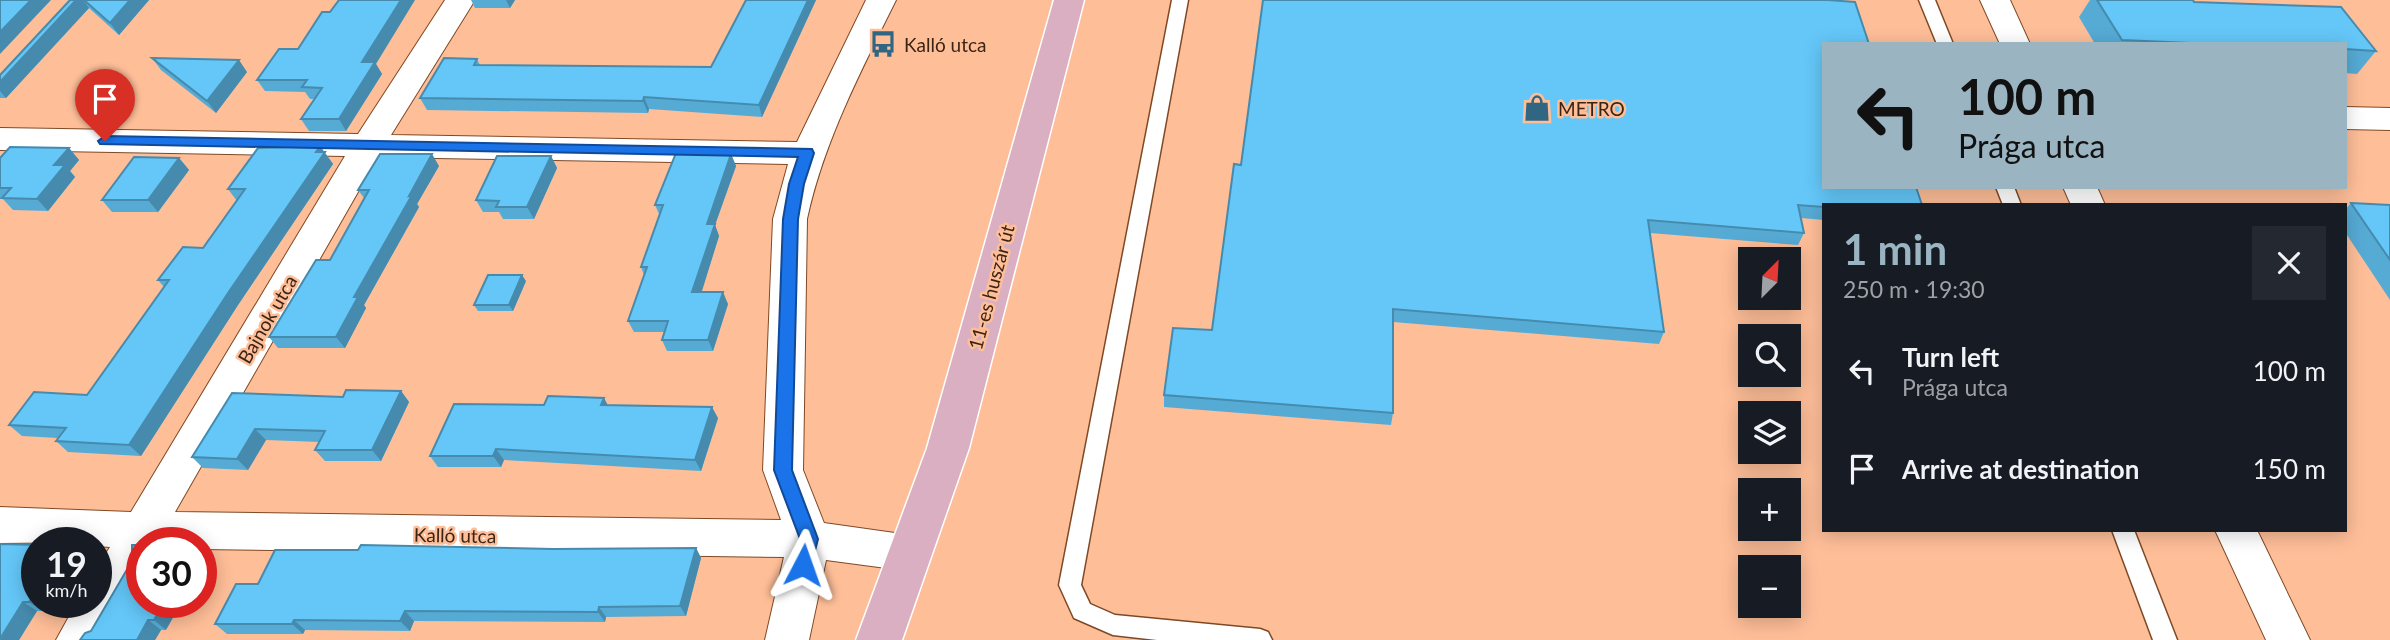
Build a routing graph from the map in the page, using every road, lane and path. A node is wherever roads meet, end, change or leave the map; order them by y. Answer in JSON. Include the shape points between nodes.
{"nodes":[{"id":1,"x":460,"y":0,"type":"edge"},
{"id":2,"x":881,"y":0,"type":"edge"},
{"id":3,"x":1069,"y":0,"type":"edge"},
{"id":4,"x":1180,"y":0,"type":"edge"},
{"id":5,"x":1927,"y":0,"type":"edge"},
{"id":6,"x":1995,"y":0,"type":"edge"},
{"id":7,"x":1944,"y":42,"type":"edge"},
{"id":8,"x":2014,"y":42,"type":"edge"},
{"id":9,"x":2347,"y":118,"type":"edge"},
{"id":10,"x":2390,"y":119,"type":"edge"},
{"id":11,"x":0,"y":139,"type":"edge"},
{"id":12,"x":368,"y":145,"type":"junction"},
{"id":13,"x":807,"y":153,"type":"junction"},
{"id":14,"x":0,"y":525,"type":"edge"},
{"id":15,"x":145,"y":527,"type":"edge"},
{"id":16,"x":126,"y":529,"type":"edge"},
{"id":17,"x":217,"y":531,"type":"edge"},
{"id":18,"x":2124,"y":532,"type":"edge"},
{"id":19,"x":2237,"y":532,"type":"edge"},
{"id":20,"x":809,"y":539,"type":"junction"},
{"id":21,"x":126,"y":559,"type":"edge"},
{"id":22,"x":906,"y":562,"type":"junction"},
{"id":23,"x":78,"y":640,"type":"edge"},
{"id":24,"x":787,"y":640,"type":"edge"},
{"id":25,"x":880,"y":640,"type":"edge"},
{"id":26,"x":892,"y":640,"type":"edge"},
{"id":27,"x":1260,"y":640,"type":"edge"},
{"id":28,"x":2165,"y":640,"type":"edge"},
{"id":29,"x":2288,"y":640,"type":"edge"}],
"edges":[{"from":1,"to":12,"type":"street","name":"Bajnok utca"},
{"from":2,"to":13,"type":"street"},
{"from":3,"to":22,"type":"main road","name":"11-es huszár út","via":[[948,448]]},
{"from":4,"to":27,"type":"lane","via":[[1070,586],[1082,611],[1113,625]]},
{"from":5,"to":7,"type":"lane"},
{"from":6,"to":8,"type":"street"},
{"from":9,"to":10,"type":"street"},
{"from":11,"to":12,"type":"street"},
{"from":12,"to":13,"type":"street"},
{"from":12,"to":15,"type":"street","name":"Bajnok utca"},
{"from":13,"to":20,"type":"street","via":[[790,219],[783,470]]},
{"from":14,"to":16,"type":"street","name":"Kalló utca"},
{"from":17,"to":20,"type":"street","name":"Kalló utca"},
{"from":18,"to":28,"type":"lane"},
{"from":19,"to":29,"type":"street"},
{"from":20,"to":22,"type":"street","name":"Kalló utca"},
{"from":20,"to":24,"type":"street"},
{"from":21,"to":23,"type":"street","name":"Bajnok utca"},
{"from":22,"to":25,"type":"main road"},
{"from":22,"to":26,"type":"main road"}]}
